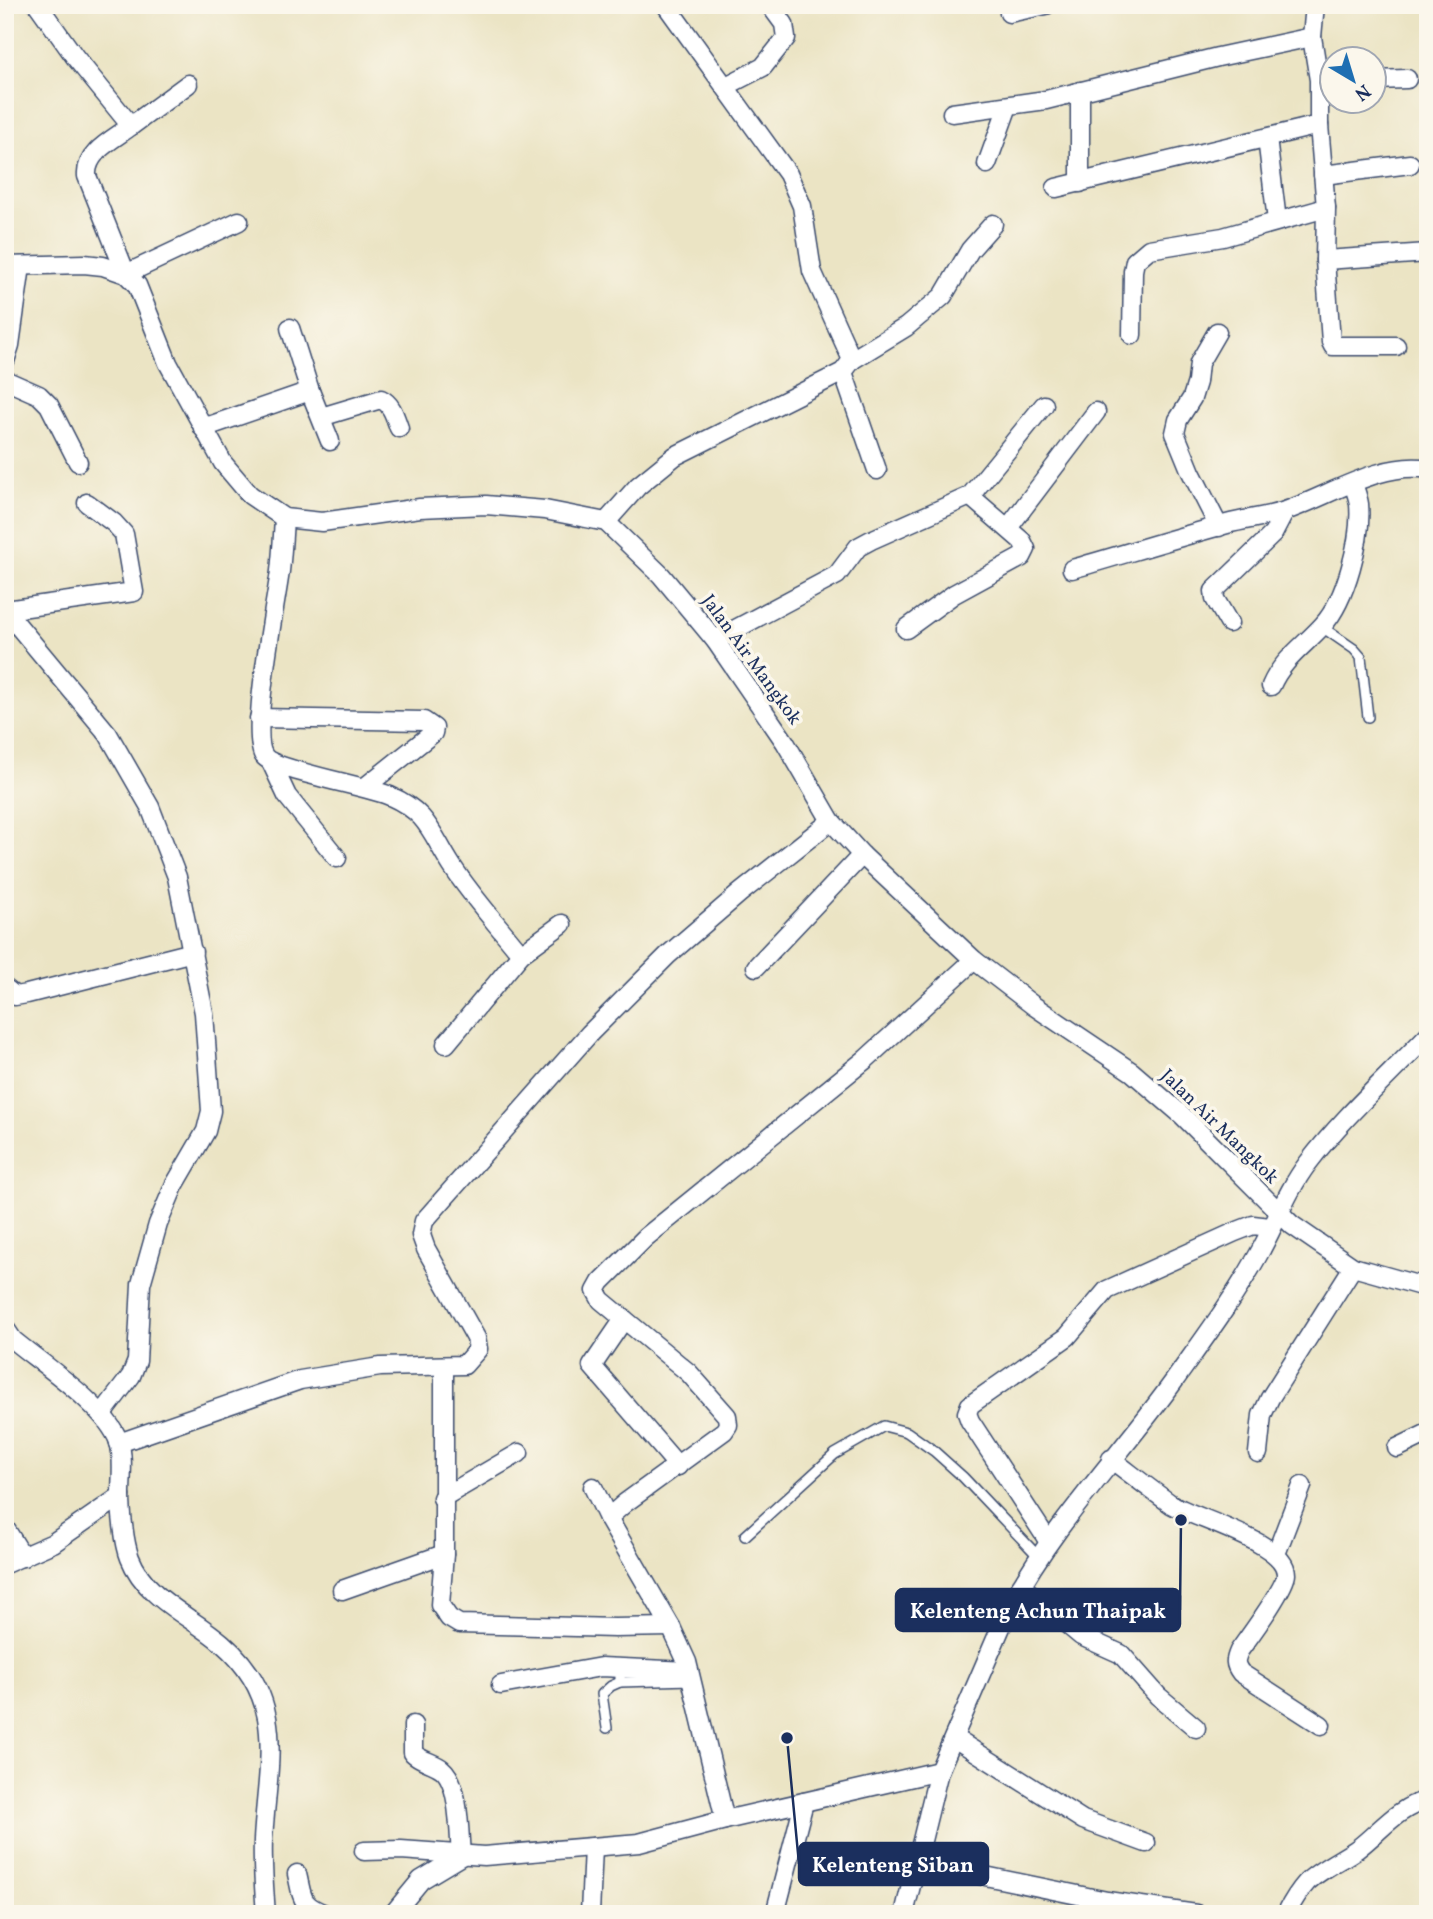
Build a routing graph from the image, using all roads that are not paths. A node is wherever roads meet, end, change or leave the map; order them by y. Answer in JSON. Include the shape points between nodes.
{"nodes":[{"id":1,"x":38,"y":5,"type":"edge"},
{"id":2,"x":666,"y":5,"type":"edge"},
{"id":3,"x":770,"y":5,"type":"edge"},
{"id":4,"x":1046,"y":5,"type":"edge"},
{"id":5,"x":1315,"y":5,"type":"edge"},
{"id":6,"x":1009,"y":13,"type":"dead end"},
{"id":7,"x":1312,"y":37,"type":"junction"},
{"id":8,"x":1318,"y":57,"type":"edge"},
{"id":9,"x":1388,"y":79,"type":"edge"},
{"id":10,"x":1407,"y":79,"type":"dead end"},
{"id":11,"x":188,"y":84,"type":"dead end"},
{"id":12,"x":726,"y":86,"type":"junction"},
{"id":13,"x":1080,"y":90,"type":"junction"},
{"id":14,"x":1008,"y":106,"type":"junction"},
{"id":15,"x":952,"y":113,"type":"dead end"},
{"id":16,"x":1320,"y":116,"type":"edge"},
{"id":17,"x":131,"y":125,"type":"junction"},
{"id":18,"x":1319,"y":125,"type":"junction"},
{"id":19,"x":1267,"y":138,"type":"junction"},
{"id":20,"x":987,"y":164,"type":"dead end"},
{"id":21,"x":1410,"y":164,"type":"dead end"},
{"id":22,"x":1323,"y":175,"type":"junction"},
{"id":23,"x":1080,"y":183,"type":"junction"},
{"id":24,"x":1055,"y":188,"type":"dead end"},
{"id":25,"x":1325,"y":208,"type":"junction"},
{"id":26,"x":239,"y":221,"type":"dead end"},
{"id":27,"x":1277,"y":221,"type":"junction"},
{"id":28,"x":993,"y":223,"type":"dead end"},
{"id":29,"x":1428,"y":253,"type":"edge"},
{"id":30,"x":1325,"y":260,"type":"junction"},
{"id":31,"x":13,"y":266,"type":"edge"},
{"id":32,"x":126,"y":274,"type":"junction"},
{"id":33,"x":290,"y":328,"type":"dead end"},
{"id":34,"x":1217,"y":332,"type":"dead end"},
{"id":35,"x":1132,"y":335,"type":"dead end"},
{"id":36,"x":1396,"y":346,"type":"dead end"},
{"id":37,"x":5,"y":362,"type":"edge"},
{"id":38,"x":848,"y":366,"type":"junction"},
{"id":39,"x":5,"y":380,"type":"edge"},
{"id":40,"x":310,"y":391,"type":"junction"},
{"id":41,"x":1044,"y":405,"type":"dead end"},
{"id":42,"x":1096,"y":412,"type":"dead end"},
{"id":43,"x":321,"y":417,"type":"junction"},
{"id":44,"x":203,"y":428,"type":"junction"},
{"id":45,"x":399,"y":428,"type":"dead end"},
{"id":46,"x":330,"y":441,"type":"dead end"},
{"id":47,"x":78,"y":462,"type":"dead end"},
{"id":48,"x":1428,"y":469,"type":"edge"},
{"id":49,"x":877,"y":470,"type":"dead end"},
{"id":50,"x":1353,"y":483,"type":"junction"},
{"id":51,"x":970,"y":496,"type":"junction"},
{"id":52,"x":87,"y":503,"type":"dead end"},
{"id":53,"x":1285,"y":511,"type":"junction"},
{"id":54,"x":284,"y":518,"type":"junction"},
{"id":55,"x":606,"y":522,"type":"junction"},
{"id":56,"x":1219,"y":527,"type":"junction"},
{"id":57,"x":1008,"y":528,"type":"junction"},
{"id":58,"x":1072,"y":569,"type":"dead end"},
{"id":59,"x":6,"y":610,"type":"edge"},
{"id":60,"x":1228,"y":623,"type":"dead end"},
{"id":61,"x":1321,"y":627,"type":"junction"},
{"id":62,"x":906,"y":629,"type":"dead end"},
{"id":63,"x":715,"y":640,"type":"junction"},
{"id":64,"x":1271,"y":686,"type":"dead end"},
{"id":65,"x":1368,"y":717,"type":"dead end"},
{"id":66,"x":259,"y":718,"type":"junction"},
{"id":67,"x":271,"y":762,"type":"junction"},
{"id":68,"x":365,"y":787,"type":"junction"},
{"id":69,"x":831,"y":821,"type":"junction"},
{"id":70,"x":862,"y":855,"type":"junction"},
{"id":71,"x":337,"y":858,"type":"dead end"},
{"id":72,"x":562,"y":924,"type":"dead end"},
{"id":73,"x":193,"y":952,"type":"junction"},
{"id":74,"x":521,"y":954,"type":"junction"},
{"id":75,"x":974,"y":960,"type":"junction"},
{"id":76,"x":756,"y":967,"type":"dead end"},
{"id":77,"x":5,"y":988,"type":"edge"},
{"id":78,"x":1428,"y":1035,"type":"edge"},
{"id":79,"x":446,"y":1044,"type":"dead end"},
{"id":80,"x":1274,"y":1220,"type":"junction"},
{"id":81,"x":1353,"y":1266,"type":"junction"},
{"id":82,"x":1428,"y":1288,"type":"edge"},
{"id":83,"x":624,"y":1319,"type":"junction"},
{"id":84,"x":5,"y":1328,"type":"edge"},
{"id":85,"x":444,"y":1366,"type":"junction"},
{"id":86,"x":102,"y":1414,"type":"junction"},
{"id":87,"x":1428,"y":1433,"type":"edge"},
{"id":88,"x":119,"y":1443,"type":"junction"},
{"id":89,"x":1397,"y":1448,"type":"dead end"},
{"id":90,"x":519,"y":1452,"type":"dead end"},
{"id":91,"x":1258,"y":1452,"type":"dead end"},
{"id":92,"x":1111,"y":1459,"type":"junction"},
{"id":93,"x":678,"y":1466,"type":"junction"},
{"id":94,"x":1302,"y":1486,"type":"dead end"},
{"id":95,"x":593,"y":1487,"type":"dead end"},
{"id":96,"x":121,"y":1496,"type":"junction"},
{"id":97,"x":442,"y":1499,"type":"junction"},
{"id":98,"x":608,"y":1518,"type":"junction"},
{"id":99,"x":5,"y":1528,"type":"edge"},
{"id":100,"x":745,"y":1536,"type":"dead end"},
{"id":101,"x":1043,"y":1549,"type":"junction"},
{"id":102,"x":444,"y":1554,"type":"junction"},
{"id":103,"x":1276,"y":1554,"type":"junction"},
{"id":104,"x":23,"y":1556,"type":"junction"},
{"id":105,"x":5,"y":1564,"type":"edge"},
{"id":106,"x":1021,"y":1586,"type":"junction"},
{"id":107,"x":342,"y":1590,"type":"dead end"},
{"id":108,"x":671,"y":1627,"type":"junction"},
{"id":109,"x":620,"y":1675,"type":"junction"},
{"id":110,"x":690,"y":1676,"type":"junction"},
{"id":111,"x":501,"y":1685,"type":"dead end"},
{"id":112,"x":413,"y":1725,"type":"dead end"},
{"id":113,"x":1321,"y":1725,"type":"dead end"},
{"id":114,"x":607,"y":1728,"type":"dead end"},
{"id":115,"x":1196,"y":1728,"type":"dead end"},
{"id":116,"x":954,"y":1738,"type":"junction"},
{"id":117,"x":939,"y":1771,"type":"junction"},
{"id":118,"x":1428,"y":1800,"type":"edge"},
{"id":119,"x":804,"y":1802,"type":"junction"},
{"id":120,"x":725,"y":1820,"type":"junction"},
{"id":121,"x":1146,"y":1843,"type":"dead end"},
{"id":122,"x":593,"y":1847,"type":"junction"},
{"id":123,"x":364,"y":1851,"type":"dead end"},
{"id":124,"x":461,"y":1856,"type":"junction"},
{"id":125,"x":916,"y":1862,"type":"junction"},
{"id":126,"x":297,"y":1874,"type":"dead end"},
{"id":127,"x":1106,"y":1907,"type":"edge"},
{"id":128,"x":266,"y":1914,"type":"edge"},
{"id":129,"x":325,"y":1914,"type":"edge"},
{"id":130,"x":393,"y":1914,"type":"edge"},
{"id":131,"x":590,"y":1914,"type":"edge"},
{"id":132,"x":775,"y":1914,"type":"edge"},
{"id":133,"x":904,"y":1914,"type":"edge"},
{"id":134,"x":1196,"y":1914,"type":"edge"},
{"id":135,"x":1286,"y":1914,"type":"edge"}],
"edges":[{"from":1,"to":17,"type":"street"},
{"from":2,"to":12,"type":"street"},
{"from":3,"to":12,"type":"street","via":[[784,24],[786,38],[763,67]]},
{"from":4,"to":6,"type":"street"},
{"from":5,"to":7,"type":"street"},
{"from":7,"to":8,"type":"street"},
{"from":7,"to":13,"type":"street"},
{"from":9,"to":10,"type":"street"},
{"from":11,"to":17,"type":"street"},
{"from":12,"to":38,"type":"street","via":[[788,174],[802,206],[812,271]]},
{"from":13,"to":14,"type":"street"},
{"from":13,"to":23,"type":"street"},
{"from":14,"to":15,"type":"street"},
{"from":14,"to":20,"type":"street"},
{"from":16,"to":18,"type":"street"},
{"from":17,"to":32,"type":"street","via":[[86,166]]},
{"from":18,"to":19,"type":"street"},
{"from":18,"to":22,"type":"street"},
{"from":19,"to":23,"type":"street"},
{"from":19,"to":27,"type":"street"},
{"from":21,"to":22,"type":"street"},
{"from":22,"to":25,"type":"street"},
{"from":23,"to":24,"type":"street"},
{"from":25,"to":27,"type":"street"},
{"from":25,"to":30,"type":"street"},
{"from":26,"to":32,"type":"street"},
{"from":27,"to":35,"type":"street","via":[[1223,237],[1149,249],[1135,261],[1133,271]]},
{"from":28,"to":38,"type":"street","via":[[970,250],[943,296]]},
{"from":29,"to":30,"type":"street"},
{"from":30,"to":36,"type":"street","via":[[1333,346]]},
{"from":31,"to":32,"type":"street","via":[[84,264]]},
{"from":31,"to":37,"type":"street","via":[[10,345]]},
{"from":32,"to":44,"type":"street","via":[[137,285],[167,363]]},
{"from":33,"to":40,"type":"street"},
{"from":34,"to":56,"type":"street","via":[[1199,363],[1192,398],[1175,433]]},
{"from":38,"to":49,"type":"street"},
{"from":38,"to":55,"type":"street","via":[[675,456],[638,486]]},
{"from":39,"to":47,"type":"street","via":[[39,395],[49,405]]},
{"from":40,"to":43,"type":"street"},
{"from":40,"to":44,"type":"street"},
{"from":41,"to":51,"type":"street"},
{"from":42,"to":57,"type":"street"},
{"from":43,"to":45,"type":"street","via":[[381,399],[392,410]]},
{"from":43,"to":46,"type":"street"},
{"from":44,"to":54,"type":"street","via":[[238,483]]},
{"from":48,"to":50,"type":"street","via":[[1399,468]]},
{"from":50,"to":53,"type":"street"},
{"from":50,"to":61,"type":"street","via":[[1359,503],[1358,535],[1342,593]]},
{"from":51,"to":57,"type":"street"},
{"from":51,"to":63,"type":"street","via":[[858,547],[837,575]]},
{"from":52,"to":59,"type":"street","via":[[124,534],[134,592]]},
{"from":53,"to":56,"type":"street"},
{"from":53,"to":60,"type":"street","via":[[1273,534],[1214,591]]},
{"from":54,"to":55,"type":"street","via":[[322,522],[420,508],[486,505]]},
{"from":54,"to":66,"type":"street"},
{"from":55,"to":63,"type":"street","name":"Jalan Air Mangkok","via":[[661,575]]},
{"from":56,"to":58,"type":"street"},
{"from":57,"to":62,"type":"street","via":[[1026,549],[1022,557],[954,594]]},
{"from":59,"to":73,"type":"street","via":[[108,734],[150,807],[177,877]]},
{"from":61,"to":64,"type":"street","via":[[1287,659]]},
{"from":61,"to":65,"type":"lane","via":[[1361,657]]},
{"from":63,"to":69,"type":"street","name":"Jalan Air Mangkok","via":[[785,742]]},
{"from":66,"to":67,"type":"street","via":[[261,750]]},
{"from":66,"to":68,"type":"street","via":[[431,724],[433,733]]},
{"from":67,"to":68,"type":"street"},
{"from":67,"to":71,"type":"street","via":[[287,796]]},
{"from":68,"to":74,"type":"street","via":[[408,805],[423,818],[451,865]]},
{"from":69,"to":70,"type":"street","name":"Jalan Air Mangkok"},
{"from":69,"to":85,"type":"street","via":[[740,893],[648,975],[590,1033],[424,1221],[421,1234],[426,1249],[478,1349],[464,1365]]},
{"from":70,"to":75,"type":"street","name":"Jalan Air Mangkok"},
{"from":70,"to":76,"type":"street"},
{"from":72,"to":74,"type":"street"},
{"from":73,"to":77,"type":"street","via":[[27,994],[15,996]]},
{"from":73,"to":86,"type":"street","via":[[204,1013],[211,1111],[206,1131],[158,1224],[141,1284],[137,1361],[131,1377]]},
{"from":74,"to":79,"type":"street"},
{"from":75,"to":80,"type":"street","name":"Jalan Air Mangkok","via":[[1132,1072],[1182,1115]]},
{"from":75,"to":83,"type":"street","via":[[866,1059],[646,1237],[601,1282],[596,1291],[601,1300]]},
{"from":78,"to":80,"type":"street","name":"Jalan Air Mangkok","via":[[1308,1163]]},
{"from":80,"to":81,"type":"street","name":"Jalan Air Mangkok","via":[[1292,1226]]},
{"from":80,"to":92,"type":"street","name":"Jalan Air Mangkok","via":[[1236,1292]]},
{"from":80,"to":101,"type":"street","via":[[1235,1231],[1107,1290],[1067,1337],[970,1405],[970,1421]]},
{"from":81,"to":82,"type":"street","name":"Jalan Air Mangkok"},
{"from":81,"to":91,"type":"street","via":[[1270,1398],[1262,1415]]},
{"from":83,"to":93,"type":"street","via":[[592,1366]]},
{"from":83,"to":93,"type":"street","via":[[689,1373],[727,1416],[724,1431]]},
{"from":84,"to":86,"type":"street","via":[[13,1340]]},
{"from":85,"to":88,"type":"street","via":[[380,1367],[300,1380]]},
{"from":85,"to":97,"type":"street"},
{"from":86,"to":88,"type":"street"},
{"from":87,"to":89,"type":"street"},
{"from":88,"to":96,"type":"street"},
{"from":90,"to":97,"type":"street"},
{"from":92,"to":101,"type":"street","name":"Jalan Air Mangkok"},
{"from":92,"to":103,"type":"street","via":[[1173,1506],[1233,1530]]},
{"from":93,"to":98,"type":"street"},
{"from":94,"to":103,"type":"street"},
{"from":95,"to":98,"type":"street"},
{"from":96,"to":104,"type":"street","via":[[53,1542]]},
{"from":96,"to":128,"type":"street","via":[[129,1556],[138,1573],[176,1611],[243,1663],[259,1691],[271,1731],[263,1841]]},
{"from":97,"to":102,"type":"street"},
{"from":98,"to":108,"type":"street"},
{"from":99,"to":104,"type":"street"},
{"from":100,"to":101,"type":"lane","via":[[835,1454],[884,1426],[907,1432],[934,1451]]},
{"from":101,"to":106,"type":"street","name":"Jalan Air Mangkok"},
{"from":102,"to":107,"type":"street"},
{"from":102,"to":108,"type":"street","via":[[440,1605],[459,1624]]},
{"from":103,"to":113,"type":"street","via":[[1284,1564],[1285,1581],[1239,1651],[1236,1666]]},
{"from":104,"to":105,"type":"street"},
{"from":106,"to":115,"type":"street","via":[[1082,1636],[1121,1654],[1158,1696]]},
{"from":106,"to":116,"type":"street","name":"Jalan Air Mangkok"},
{"from":108,"to":110,"type":"street"},
{"from":109,"to":110,"type":"street"},
{"from":109,"to":111,"type":"street","via":[[601,1668]]},
{"from":109,"to":114,"type":"lane","via":[[602,1694]]},
{"from":110,"to":120,"type":"street"},
{"from":112,"to":124,"type":"street","via":[[413,1753],[444,1771],[453,1784]]},
{"from":116,"to":117,"type":"street","name":"Jalan Air Mangkok"},
{"from":116,"to":121,"type":"street","via":[[1083,1820]]},
{"from":117,"to":119,"type":"street"},
{"from":117,"to":125,"type":"street","name":"Jalan Air Mangkok"},
{"from":118,"to":135,"type":"street","via":[[1399,1812],[1358,1848],[1309,1881]]},
{"from":119,"to":120,"type":"street"},
{"from":119,"to":132,"type":"street"},
{"from":120,"to":122,"type":"street","via":[[639,1843]]},
{"from":122,"to":124,"type":"street"},
{"from":122,"to":131,"type":"street"},
{"from":123,"to":124,"type":"street"},
{"from":124,"to":130,"type":"street","via":[[421,1880]]},
{"from":125,"to":127,"type":"street"},
{"from":125,"to":133,"type":"street","name":"Jalan Air Mangkok"},
{"from":126,"to":129,"type":"street","via":[[308,1907]]},
{"from":127,"to":134,"type":"street"}]}
